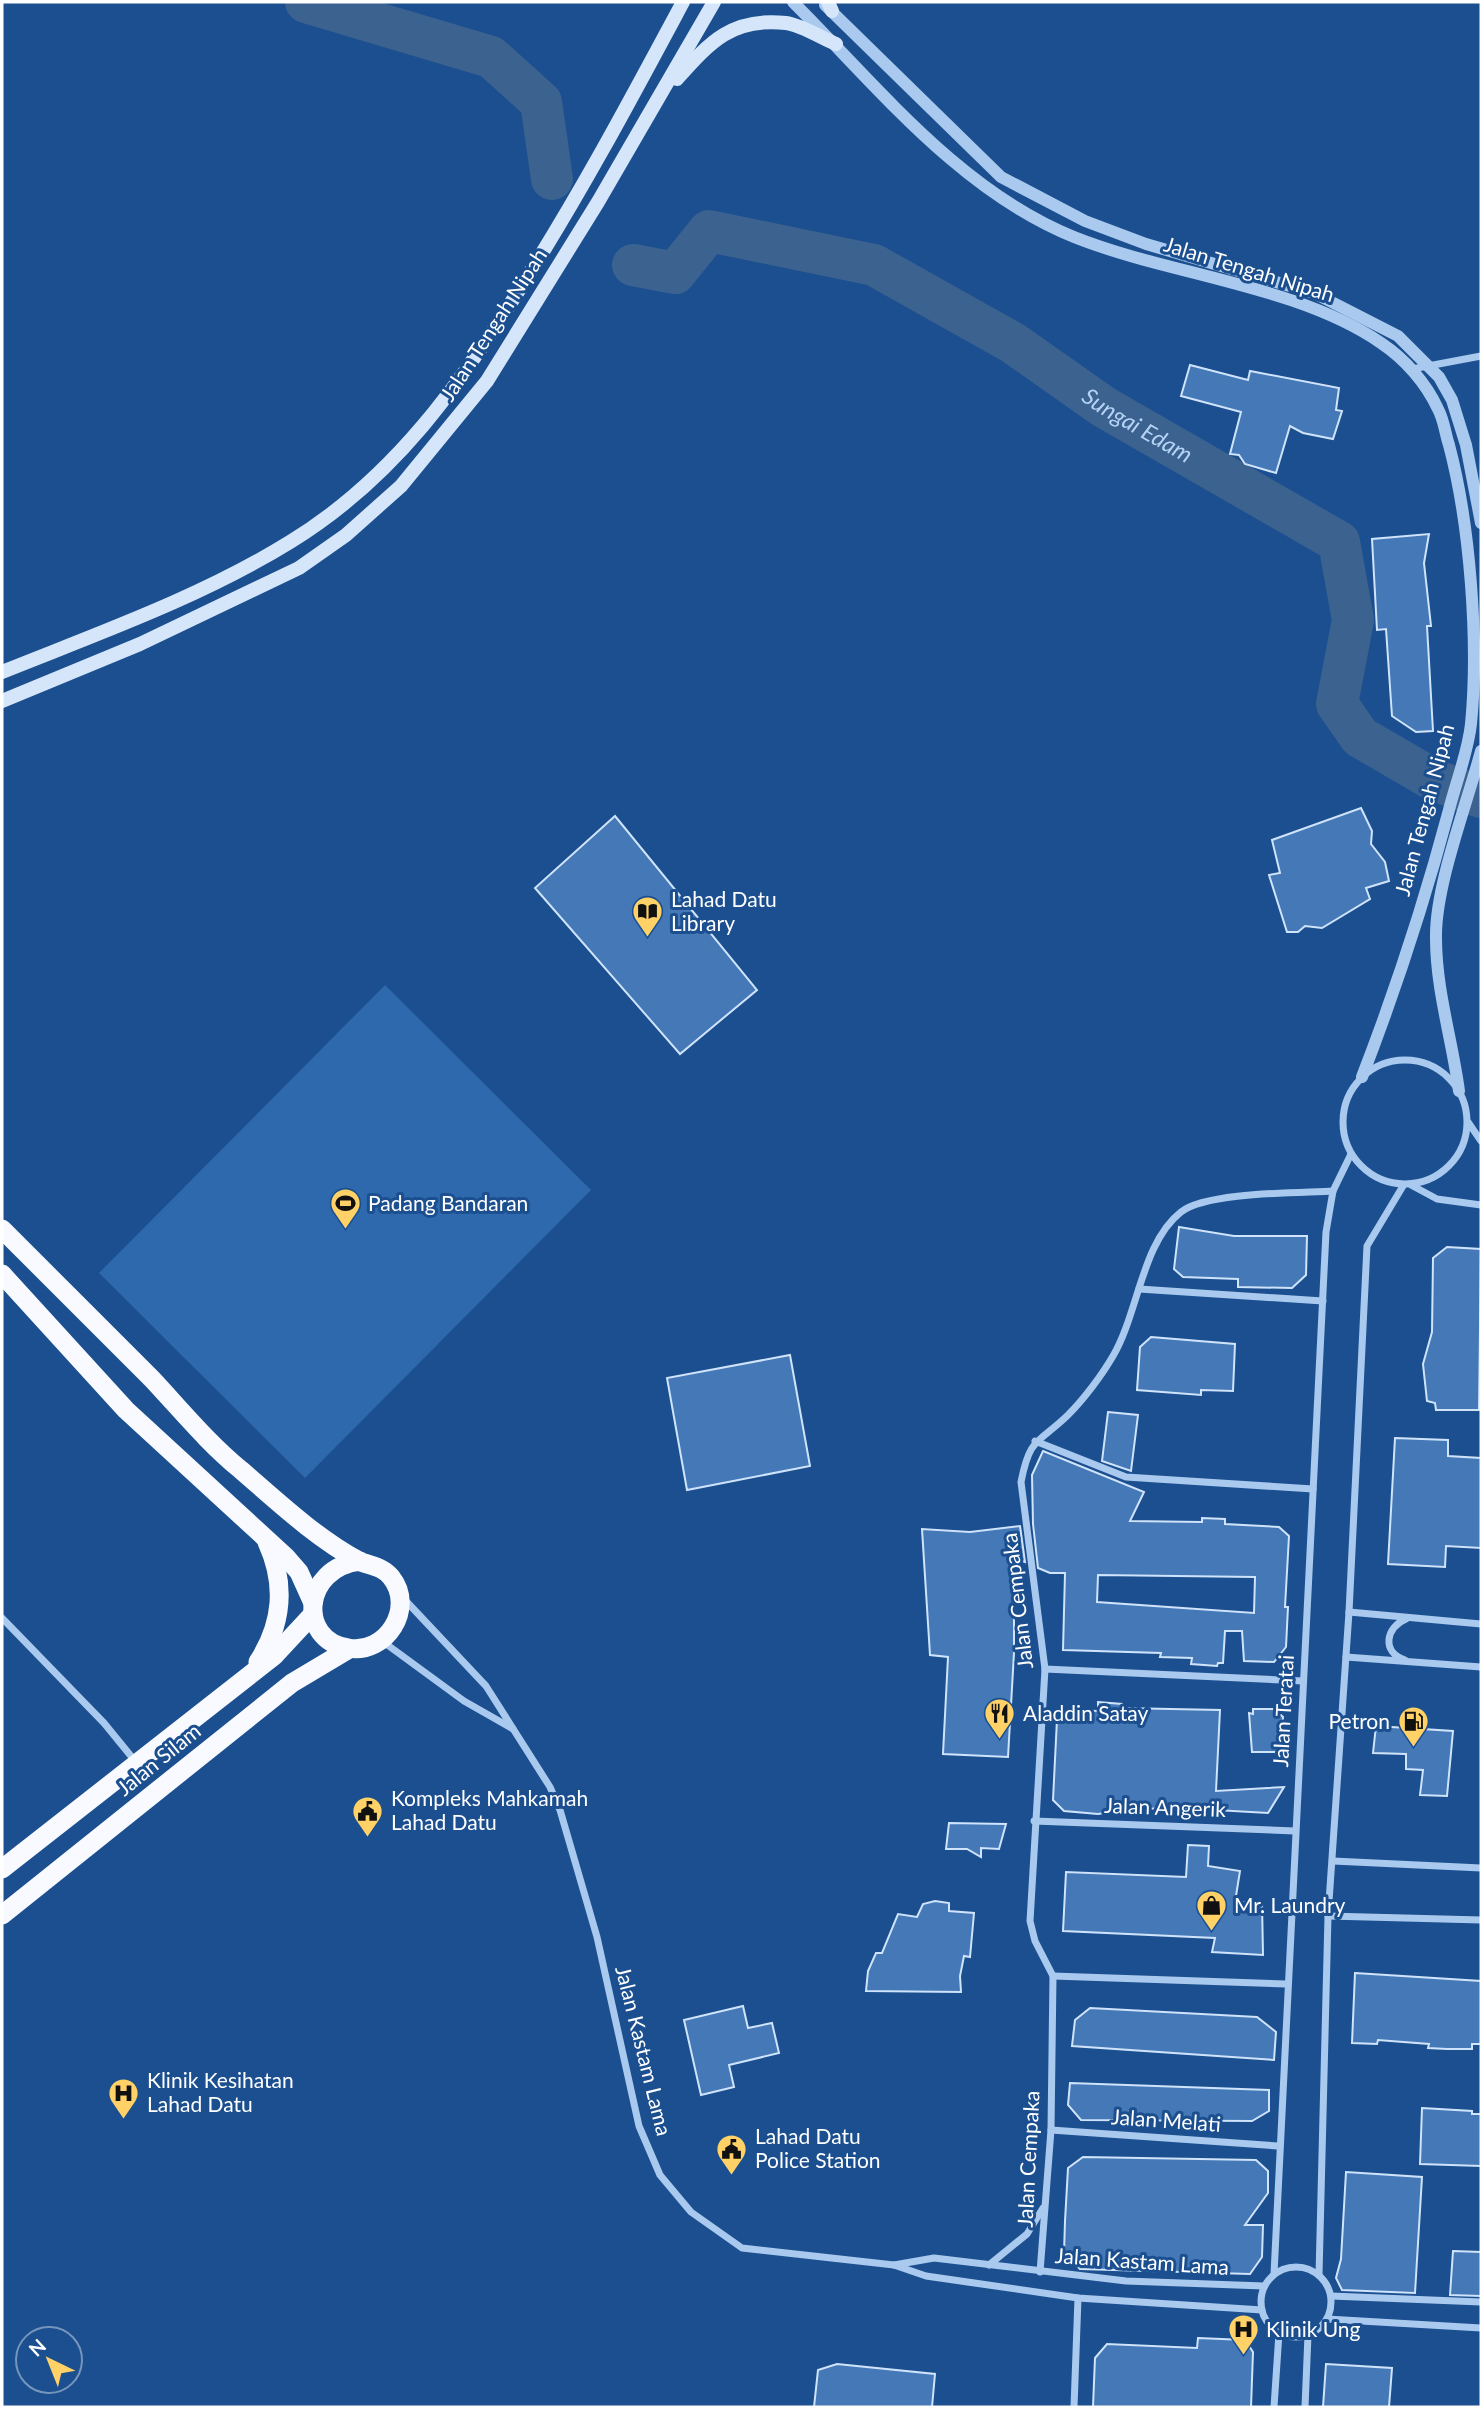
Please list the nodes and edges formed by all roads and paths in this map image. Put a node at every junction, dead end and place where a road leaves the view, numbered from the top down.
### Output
1 (683, 2) edge
2 (715, 2) edge
3 (793, 2) edge
4 (827, 5) edge
5 (836, 44) junction
6 (658, 100) junction
7 (1481, 356) edge
8 (1429, 365) junction
9 (1412, 369) junction
10 (1481, 523) edge
11 (1481, 572) edge
12 (1468, 573) junction
13 (2, 672) edge
14 (2, 701) edge
15 (1481, 751) edge
16 (1363, 1077) junction
17 (1459, 1091) junction
18 (1468, 1121) junction
19 (1481, 1141) edge
20 (1351, 1154) junction
21 (1407, 1186) junction
22 (1333, 1191) junction
23 (1481, 1205) edge
24 (2, 1229) edge
25 (2, 1274) edge
26 (1139, 1289) junction
27 (1322, 1301) junction
28 (1035, 1441) junction
29 (1313, 1489) junction
30 (264, 1536) junction
31 (360, 1561) junction
32 (399, 1594) junction
33 (313, 1608) junction
34 (1349, 1612) junction
35 (1409, 1617) junction
36 (2, 1618) edge
37 (1481, 1624) edge
38 (382, 1641) junction
39 (349, 1649) junction
40 (1346, 1657) junction
41 (1412, 1662) junction
42 (1481, 1667) edge
43 (1045, 1669) junction
44 (247, 1677) junction
45 (1303, 1681) junction
46 (513, 1730) junction
47 (138, 1764) junction
48 (1034, 1821) junction
49 (1295, 1830) junction
50 (1334, 1861) junction
51 (1481, 1868) edge
52 (2, 1869) edge
53 (2, 1914) edge
54 (1328, 1916) junction
55 (1481, 1920) edge
56 (1053, 1976) junction
57 (1286, 1984) junction
58 (1051, 2130) junction
59 (1278, 2146) junction
60 (1045, 2206) junction
61 (894, 2265) junction
62 (989, 2266) junction
63 (1040, 2272) junction
64 (1274, 2274) junction
65 (1319, 2275) junction
66 (1264, 2286) junction
67 (1331, 2295) junction
68 (1078, 2298) junction
69 (1481, 2302) edge
70 (1262, 2310) junction
71 (1327, 2319) junction
72 (1481, 2328) edge
73 (1279, 2333) junction
74 (1308, 2335) junction
75 (1074, 2407) edge
76 (1274, 2407) edge
77 (1305, 2407) edge

1 - 13 main road, Jalan Tengah Nipah
2 - 6 main road, Jalan Tengah Nipah
3 - 5 street, Jalan Tengah Nipah
4 - 8 street, Jalan Tengah Nipah
5 - 6 main road
5 - 9 street, Jalan Tengah Nipah
6 - 14 main road, Jalan Tengah Nipah
7 - 8 street
8 - 9 street
8 - 10 street, Jalan Tengah Nipah
9 - 12 street, Jalan Tengah Nipah
11 - 12 street
12 - 16 street, Jalan Tengah Nipah
15 - 17 street, Jalan Tengah Nipah
16 - 17 street
16 - 20 street
17 - 18 street
18 - 19 street
18 - 21 street
20 - 21 street
20 - 22 street, Jalan Teratai
21 - 23 street
21 - 34 street
22 - 26 street
22 - 27 street, Jalan Teratai
24 - 31 highway
25 - 30 highway
26 - 27 street
26 - 28 street
27 - 29 street, Jalan Teratai
28 - 29 street
28 - 43 street, Jalan Cempaka
29 - 45 street, Jalan Teratai
30 - 33 highway
30 - 44 highway
31 - 32 highway
31 - 33 highway
32 - 38 highway
32 - 46 street, Jalan Kastam Lama
33 - 39 highway
33 - 44 highway, Jalan Silam
34 - 35 street
34 - 40 street
35 - 37 street
35 - 41 street
36 - 47 street
38 - 39 highway
38 - 46 street
39 - 53 highway, Jalan Silam
40 - 41 street
40 - 50 street
41 - 42 street
43 - 45 street
43 - 48 street, Jalan Cempaka
44 - 47 highway, Jalan Silam
45 - 49 street, Jalan Teratai
46 - 61 street, Jalan Kastam Lama
47 - 52 highway, Jalan Silam
48 - 49 street, Jalan Angerik
48 - 56 street, Jalan Cempaka
49 - 57 street, Jalan Teratai
50 - 51 street
50 - 54 street
54 - 55 street
54 - 65 street
56 - 57 street
56 - 58 street, Jalan Cempaka
57 - 59 street, Jalan Teratai
58 - 59 street, Jalan Melati
58 - 60 street, Jalan Cempaka
59 - 64 street, Jalan Teratai
60 - 62 street
60 - 63 street, Jalan Cempaka
61 - 62 street, Jalan Kastam Lama
61 - 68 street, Jalan Kastam Lama
62 - 63 street, Jalan Kastam Lama
63 - 66 street, Jalan Kastam Lama
64 - 65 street
64 - 66 street
65 - 67 street
66 - 70 street
67 - 69 street
67 - 71 street
68 - 70 street, Jalan Kastam Lama
68 - 75 street
70 - 73 street
71 - 72 street
71 - 74 street
73 - 74 street
73 - 76 street
74 - 77 street

